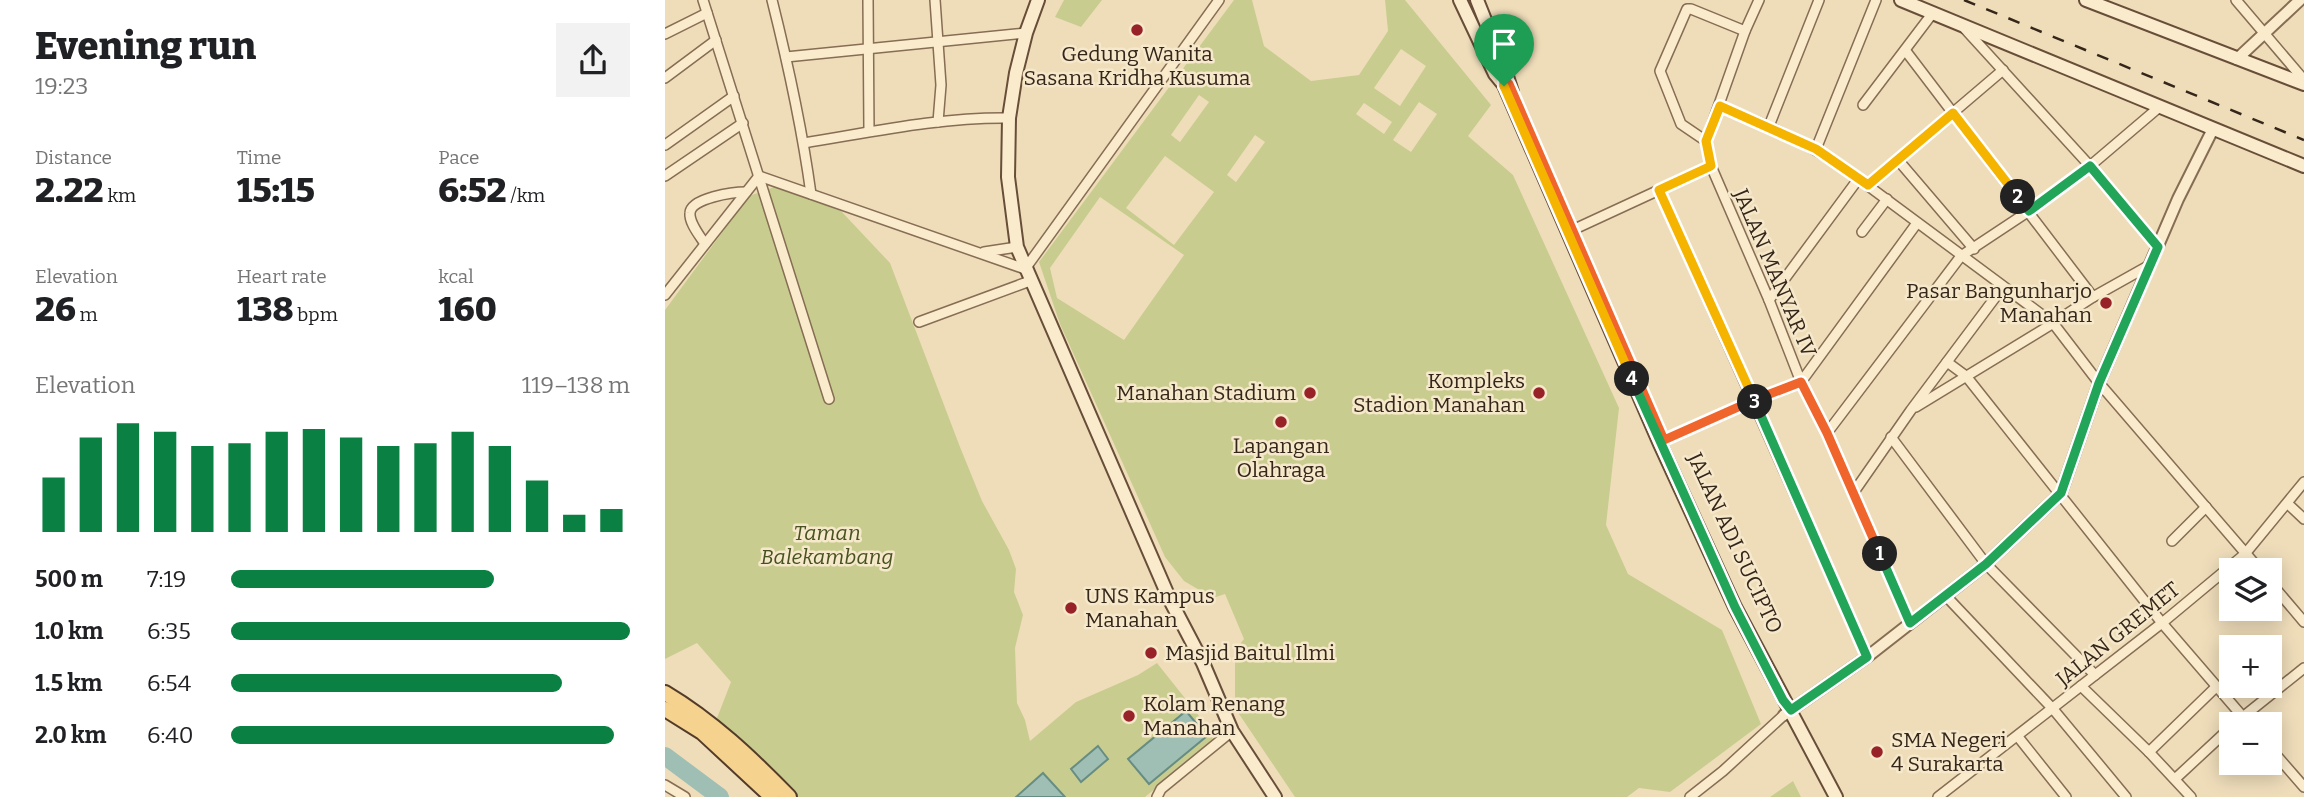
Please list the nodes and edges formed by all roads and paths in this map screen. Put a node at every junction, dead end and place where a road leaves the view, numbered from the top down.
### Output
1 (703, 0) edge
2 (772, 0) edge
3 (867, 0) edge
4 (935, 0) edge
5 (1038, 0) edge
6 (1219, 0) edge
7 (1460, 0) edge
8 (1468, 0) edge
9 (1476, 0) edge
10 (1759, 0) edge
11 (1819, 0) edge
12 (1876, 0) edge
13 (1901, 0) edge
14 (2086, 0) edge
15 (2235, 0) edge
16 (2300, 0) edge
17 (2109, 5) edge
18 (707, 13) junction
19 (1932, 14) junction
20 (1962, 25) junction
21 (1745, 31) junction
22 (2265, 32) junction
23 (1026, 33) junction
24 (665, 34) edge
25 (716, 40) junction
26 (936, 42) junction
27 (867, 49) junction
28 (1905, 50) junction
29 (786, 57) junction
30 (2237, 59) junction
31 (2003, 70) junction
32 (665, 78) edge
33 (1505, 82) junction
34 (2304, 82) edge
35 (734, 96) junction
36 (1863, 105) dead end
37 (1720, 106) junction
38 (2157, 109) dead end
39 (1953, 113) junction
40 (1009, 118) junction
41 (938, 122) junction
42 (743, 123) junction
43 (1769, 126) junction
44 (2213, 129) junction
45 (869, 131) junction
46 (1706, 141) junction
47 (804, 143) junction
48 (665, 145) edge
49 (1816, 149) junction
50 (1898, 160) junction
51 (1711, 166) junction
52 (2090, 166) junction
53 (2304, 166) edge
54 (665, 176) edge
55 (759, 176) junction
56 (1859, 178) junction
57 (1868, 185) junction
58 (1659, 190) junction
59 (746, 192) junction
60 (811, 194) junction
61 (1887, 199) junction
62 (2029, 211) junction
63 (1917, 223) junction
64 (1579, 227) dead end
65 (1862, 232) dead end
66 (705, 244) junction
67 (1017, 247) junction
68 (2158, 247) junction
69 (1974, 248) junction
70 (982, 253) junction
71 (1961, 257) junction
72 (2150, 265) junction
73 (1027, 275) junction
74 (2003, 287) junction
75 (666, 290) edge
76 (2093, 297) junction
77 (1769, 300) junction
78 (919, 322) dead end
79 (2052, 324) junction
80 (1947, 362) junction
81 (1966, 376) junction
82 (1801, 382) junction
83 (2099, 383) junction
84 (829, 399) dead end
85 (1754, 400) junction
86 (1911, 410) junction
87 (1827, 433) junction
88 (1891, 438) junction
89 (1664, 440) junction
90 (2304, 482) edge
91 (1856, 489) dead end
92 (2061, 493) junction
93 (2288, 504) junction
94 (2206, 507) junction
95 (2304, 519) edge
96 (2172, 541) dead end
97 (2245, 554) junction
98 (2249, 558) edge
99 (1986, 564) junction
100 (1945, 596) junction
101 (2282, 596) edge
102 (2304, 622) edge
103 (1910, 623) junction
104 (2162, 623) junction
105 (1867, 657) junction
106 (2304, 668) edge
107 (2095, 675) junction
108 (2081, 686) junction
109 (2216, 687) junction
110 (665, 693) edge
111 (665, 709) edge
112 (2053, 709) junction
113 (2238, 712) edge
114 (2256, 712) edge
115 (1788, 713) junction
116 (1232, 731) junction
117 (2018, 738) dead end
118 (2219, 739) edge
119 (2149, 751) junction
120 (2282, 762) edge
121 (2175, 779) junction
122 (665, 785) edge
123 (2304, 787) edge
124 (685, 797) edge
125 (772, 797) edge
126 (789, 797) edge
127 (1157, 797) edge
128 (1275, 797) edge
129 (1690, 797) edge
130 (1836, 797) edge
131 (1938, 797) edge
132 (2066, 797) edge
133 (2126, 797) edge
134 (2191, 797) edge

1 - 18 street
2 - 29 street
3 - 27 street
4 - 26 street
5 - 23 main road
6 - 73 street
7 - 33 main road, JALAN ADI SUCIPTO
8 - 33 main road
9 - 33 main road, JALAN ADI SUCIPTO
10 - 21 street
11 - 43 street
12 - 49 street
13 - 19 main road
14 - 17 main road
15 - 22 street
16 - 22 street
17 - 30 main road
18 - 24 street
18 - 25 street
19 - 20 main road
19 - 28 street
20 - 31 street
20 - 44 main road
21 - 37 street
21 - 46 street
22 - 30 street
22 - 34 street
23 - 26 street
23 - 40 main road
25 - 32 street
25 - 35 street
26 - 27 street
26 - 41 street
27 - 29 street
27 - 45 street
28 - 36 street
28 - 39 street
29 - 47 street
30 - 34 main road
31 - 39 street
31 - 52 street
33 - 89 main road, JALAN ADI SUCIPTO
33 - 115 main road, JALAN ADI SUCIPTO
35 - 42 street
35 - 48 street
37 - 43 street
37 - 46 street
38 - 52 street
39 - 50 street
39 - 62 street
40 - 41 street
40 - 67 main road
41 - 45 street
42 - 54 street
42 - 55 street
43 - 49 street
44 - 53 main road
44 - 68 street
45 - 47 street
46 - 51 street, JALAN MANYAR IV
47 - 60 street
49 - 56 street
50 - 57 street
50 - 69 street
51 - 58 street
51 - 77 street, JALAN MANYAR IV
52 - 62 street
52 - 68 street
55 - 59 street
55 - 60 street
55 - 84 street
56 - 57 street
56 - 77 street
57 - 61 street
58 - 64 street
58 - 85 street
59 - 66 street
59 - 66 street
60 - 70 street
61 - 63 street
61 - 65 street
62 - 69 street
62 - 76 street
63 - 71 street
63 - 82 street
66 - 75 street
67 - 70 street
67 - 73 main road
68 - 72 street
69 - 71 street
70 - 73 street
71 - 74 street
71 - 87 street
72 - 76 street
72 - 83 street
73 - 78 street
73 - 116 main road
74 - 79 street
74 - 80 street
76 - 79 street
77 - 82 street, JALAN MANYAR IV
79 - 81 street
79 - 83 street
80 - 81 street
80 - 86 street
81 - 86 street
81 - 92 street
82 - 85 street
82 - 87 street, JALAN MANYAR IV
83 - 92 street
83 - 94 street
85 - 89 street
85 - 105 street
86 - 88 street
87 - 103 street, JALAN MANYAR IV
88 - 91 street
88 - 99 street
89 - 115 main road, JALAN ADI SUCIPTO
90 - 93 street, JALAN GREMET
92 - 99 street
92 - 104 street
93 - 95 street
93 - 97 street, JALAN GREMET
94 - 96 street
94 - 97 street
97 - 98 street
97 - 104 street, JALAN GREMET
99 - 100 street
99 - 107 street
100 - 103 street
100 - 112 street
101 - 102 street
103 - 105 street
104 - 107 street, JALAN GREMET
104 - 109 street
105 - 115 street
106 - 114 street
107 - 108 street, JALAN GREMET
108 - 112 street, JALAN GREMET
108 - 119 street
109 - 113 street
109 - 119 street
110 - 126 main road
111 - 125 main road
112 - 131 street, JALAN GREMET
112 - 133 street
115 - 129 street
115 - 130 main road, JALAN ADI SUCIPTO
116 - 127 street
116 - 128 main road
117 - 132 street
118 - 121 street
119 - 121 street
120 - 123 street
121 - 134 street
122 - 124 street

